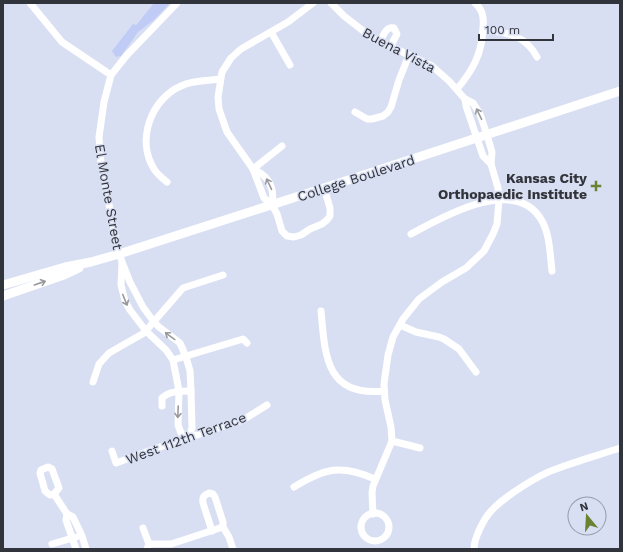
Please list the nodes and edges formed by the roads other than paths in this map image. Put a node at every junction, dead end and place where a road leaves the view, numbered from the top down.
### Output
1 (30, 3) edge
2 (177, 3) edge
3 (313, 3) edge
4 (331, 3) edge
5 (475, 3) edge
6 (483, 29) junction
7 (271, 32) junction
8 (380, 42) junction
9 (390, 47) junction
10 (409, 55) junction
11 (537, 57) dead end
12 (290, 65) dead end
13 (111, 75) junction
14 (220, 79) junction
15 (457, 89) junction
16 (620, 91) edge
17 (465, 99) junction
18 (355, 112) dead end
19 (487, 134) junction
20 (476, 138) junction
21 (282, 146) dead end
22 (491, 164) junction
23 (253, 169) junction
24 (167, 182) dead end
25 (324, 188) junction
26 (499, 200) junction
27 (272, 205) junction
28 (411, 234) dead end
29 (120, 258) junction
30 (91, 262) junction
31 (552, 271) dead end
32 (223, 275) dead end
33 (3, 286) edge
34 (3, 296) edge
35 (322, 311) dead end
36 (154, 322) junction
37 (400, 325) junction
38 (146, 331) junction
39 (247, 343) dead end
40 (186, 356) junction
41 (173, 360) junction
42 (476, 372) dead end
43 (93, 382) dead end
44 (179, 391) junction
45 (191, 391) junction
46 (384, 391) junction
47 (267, 405) dead end
48 (162, 406) dead end
49 (189, 437) junction
50 (392, 441) junction
51 (420, 448) dead end
52 (620, 448) edge
53 (112, 451) dead end
54 (375, 479) junction
55 (294, 487) dead end
56 (54, 494) dead end
57 (66, 514) junction
58 (372, 514) junction
59 (223, 527) junction
60 (143, 528) dead end
61 (212, 531) junction
62 (82, 536) junction
63 (72, 538) junction
64 (52, 544) dead end
65 (148, 547) edge
66 (172, 547) edge
67 (76, 549) edge
68 (86, 549) edge
69 (233, 549) edge
70 (474, 549) edge

1 - 13 street
2 - 13 street
3 - 7 street
4 - 8 street, Buena Vista
5 - 6 street
6 - 11 street
6 - 15 street
7 - 12 street
7 - 14 street
8 - 9 street, Buena Vista
8 - 9 street
9 - 10 street, Buena Vista
10 - 15 street, Buena Vista
10 - 18 street
13 - 29 street, El Monte Street
14 - 23 street
14 - 24 street
15 - 17 street, Buena Vista
16 - 19 main road, College Boulevard
19 -> 17 street, Buena Vista
17 - 20 street, Buena Vista
19 - 20 main road, College Boulevard
19 - 22 street, Buena Vista
20 - 22 street, Buena Vista
20 - 25 main road, College Boulevard
21 - 23 street
22 - 26 street
23 - 27 street
25 - 27 main road, College Boulevard
25 - 27 street
26 - 28 street
26 - 31 street
26 - 37 street
27 - 29 main road, College Boulevard
29 - 30 main road, College Boulevard
29 - 36 street, El Monte Street
29 -> 38 street, El Monte Street
30 - 33 main road, College Boulevard
34 -> 30 main road, College Boulevard
32 - 36 street
35 - 46 street
36 - 38 street
40 -> 36 street, El Monte Street
37 - 42 street
37 - 46 street
38 - 41 street, El Monte Street
38 - 43 street
39 - 40 street
40 - 41 street
40 - 45 street, El Monte Street
41 - 44 street, El Monte Street
44 - 45 street
44 - 48 street
44 -> 49 street, El Monte Street
45 - 49 street, El Monte Street
46 - 50 street
47 - 49 street, West 112th Terrace
49 - 53 street, West 112th Terrace
50 - 51 street
50 - 54 street
52 - 70 street
54 - 55 street
54 - 58 street
56 - 57 street
57 - 62 street
57 - 63 street
58 - 58 street
59 - 61 street
59 - 61 street
59 - 69 street
60 - 65 street
61 - 66 street
62 - 63 street
62 - 68 street
63 - 64 street
63 - 67 street
65 - 66 street

